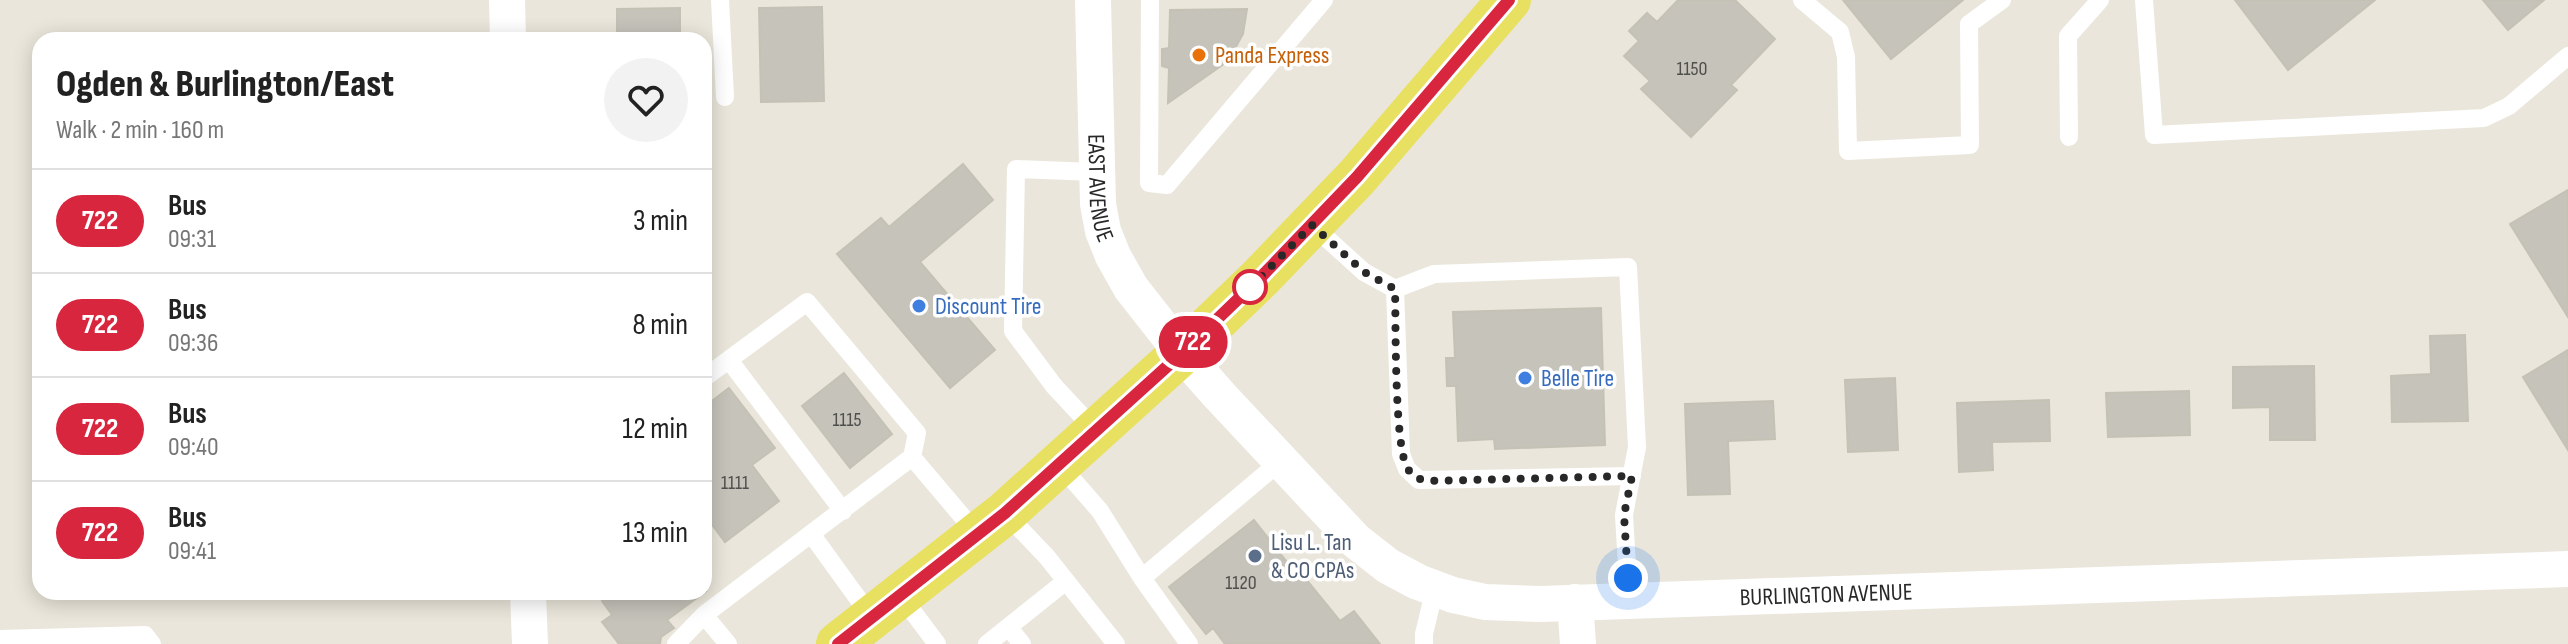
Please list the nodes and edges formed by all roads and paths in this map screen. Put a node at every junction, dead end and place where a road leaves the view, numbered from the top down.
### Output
1 (507, 0) edge
2 (720, 0) edge
3 (1093, 0) edge
4 (1150, 0) edge
5 (1324, 0) edge
6 (1509, 0) edge
7 (1802, 0) edge
8 (2002, 0) edge
9 (2100, 0) edge
10 (2144, 0) edge
11 (508, 32) edge
12 (2568, 56) edge
13 (725, 97) dead end
14 (2069, 137) dead end
15 (1096, 172) junction
16 (1312, 225) junction
17 (1395, 289) junction
18 (1182, 353) junction
19 (729, 360) junction
20 (712, 372) edge
21 (1096, 431) junction
22 (912, 457) junction
23 (1282, 460) junction
24 (1059, 464) junction
25 (1632, 476) junction
26 (843, 511) junction
27 (992, 524) junction
28 (812, 535) junction
29 (2568, 569) edge
30 (1142, 578) junction
31 (1066, 581) junction
32 (1435, 588) junction
33 (1629, 599) junction
34 (528, 600) edge
35 (1575, 602) junction
36 (887, 607) junction
37 (704, 615) junction
38 (1009, 628) junction
39 (0, 639) edge
40 (152, 644) edge
41 (530, 644) edge
42 (676, 644) edge
43 (728, 644) edge
44 (838, 644) edge
45 (937, 644) edge
46 (987, 644) edge
47 (1022, 644) edge
48 (1116, 644) edge
49 (1189, 644) edge
50 (1424, 644) edge
51 (1578, 644) edge

1 - 11 street
2 - 13 lane
3 - 15 street, EAST AVENUE
4 - 5 lane
6 - 16 main road
7 - 8 lane
9 - 14 lane
10 - 12 lane
15 - 18 street, EAST AVENUE
15 - 21 lane
16 - 17 lane
16 - 18 main road
17 - 25 lane
17 - 25 lane
18 - 21 main road
18 - 23 street, BURLINGTON AVENUE
19 - 20 lane
19 - 22 lane
19 - 26 lane
21 - 24 main road
22 - 26 lane
22 - 27 lane
23 - 30 lane
23 - 32 street, BURLINGTON AVENUE
24 - 27 main road
24 - 30 lane
25 - 33 lane
26 - 28 lane
27 - 31 lane
27 - 36 main road
28 - 36 lane
28 - 37 lane
29 - 33 street, BURLINGTON AVENUE
30 - 49 lane
31 - 38 lane
31 - 48 lane
32 - 35 street, BURLINGTON AVENUE
32 - 50 lane
33 - 35 street, BURLINGTON AVENUE
34 - 41 street
35 - 51 street
36 - 44 main road
36 - 45 lane
37 - 42 lane
37 - 43 lane
38 - 46 lane
38 - 47 lane
39 - 40 lane

